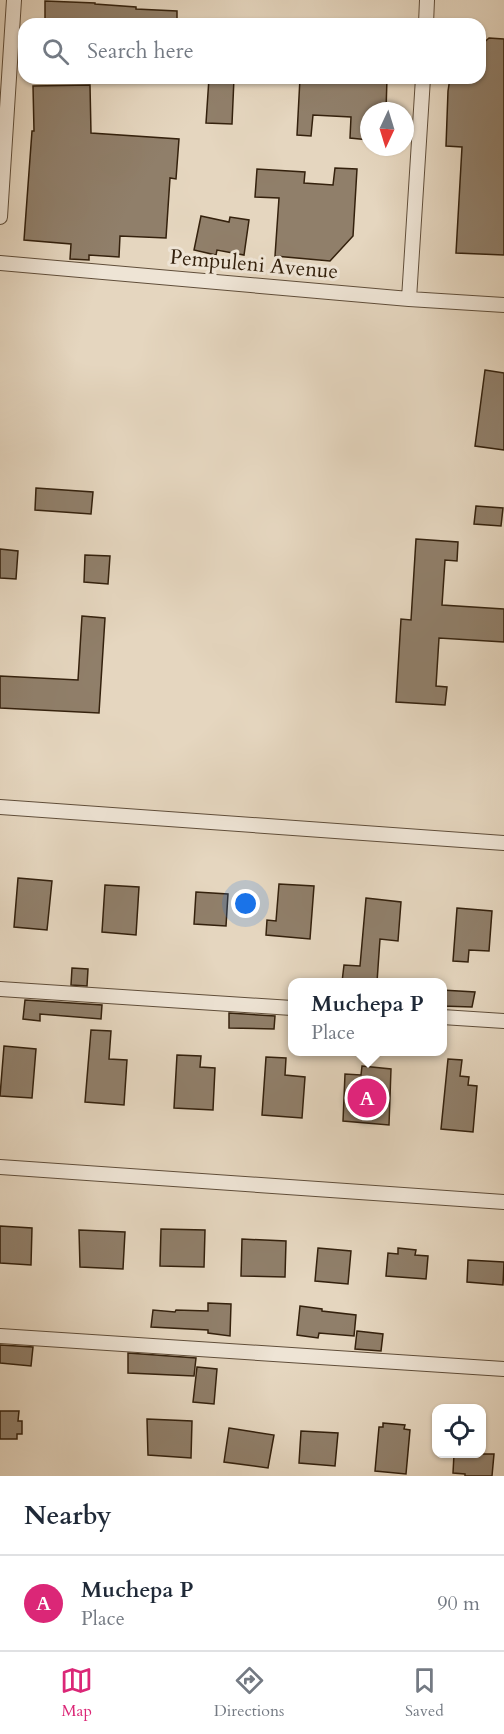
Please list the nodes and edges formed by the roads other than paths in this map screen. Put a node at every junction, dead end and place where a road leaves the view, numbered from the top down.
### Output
1 (14, 0) edge
2 (427, 0) edge
3 (426, 18) edge
4 (423, 84) edge
5 (0, 218) edge
6 (0, 263) edge
7 (409, 298) junction
8 (504, 305) edge
9 (0, 807) edge
10 (504, 843) edge
11 (0, 989) edge
12 (288, 1008) edge
13 (447, 1017) edge
14 (504, 1021) edge
15 (0, 1167) edge
16 (504, 1202) edge
17 (0, 1336) edge
18 (504, 1369) edge

1 - 5 street
2 - 3 street
4 - 7 street
6 - 7 street, Pempuleni Avenue
7 - 8 street, Pempuleni Avenue
9 - 10 street
11 - 12 street
13 - 14 street
15 - 16 street
17 - 18 street

